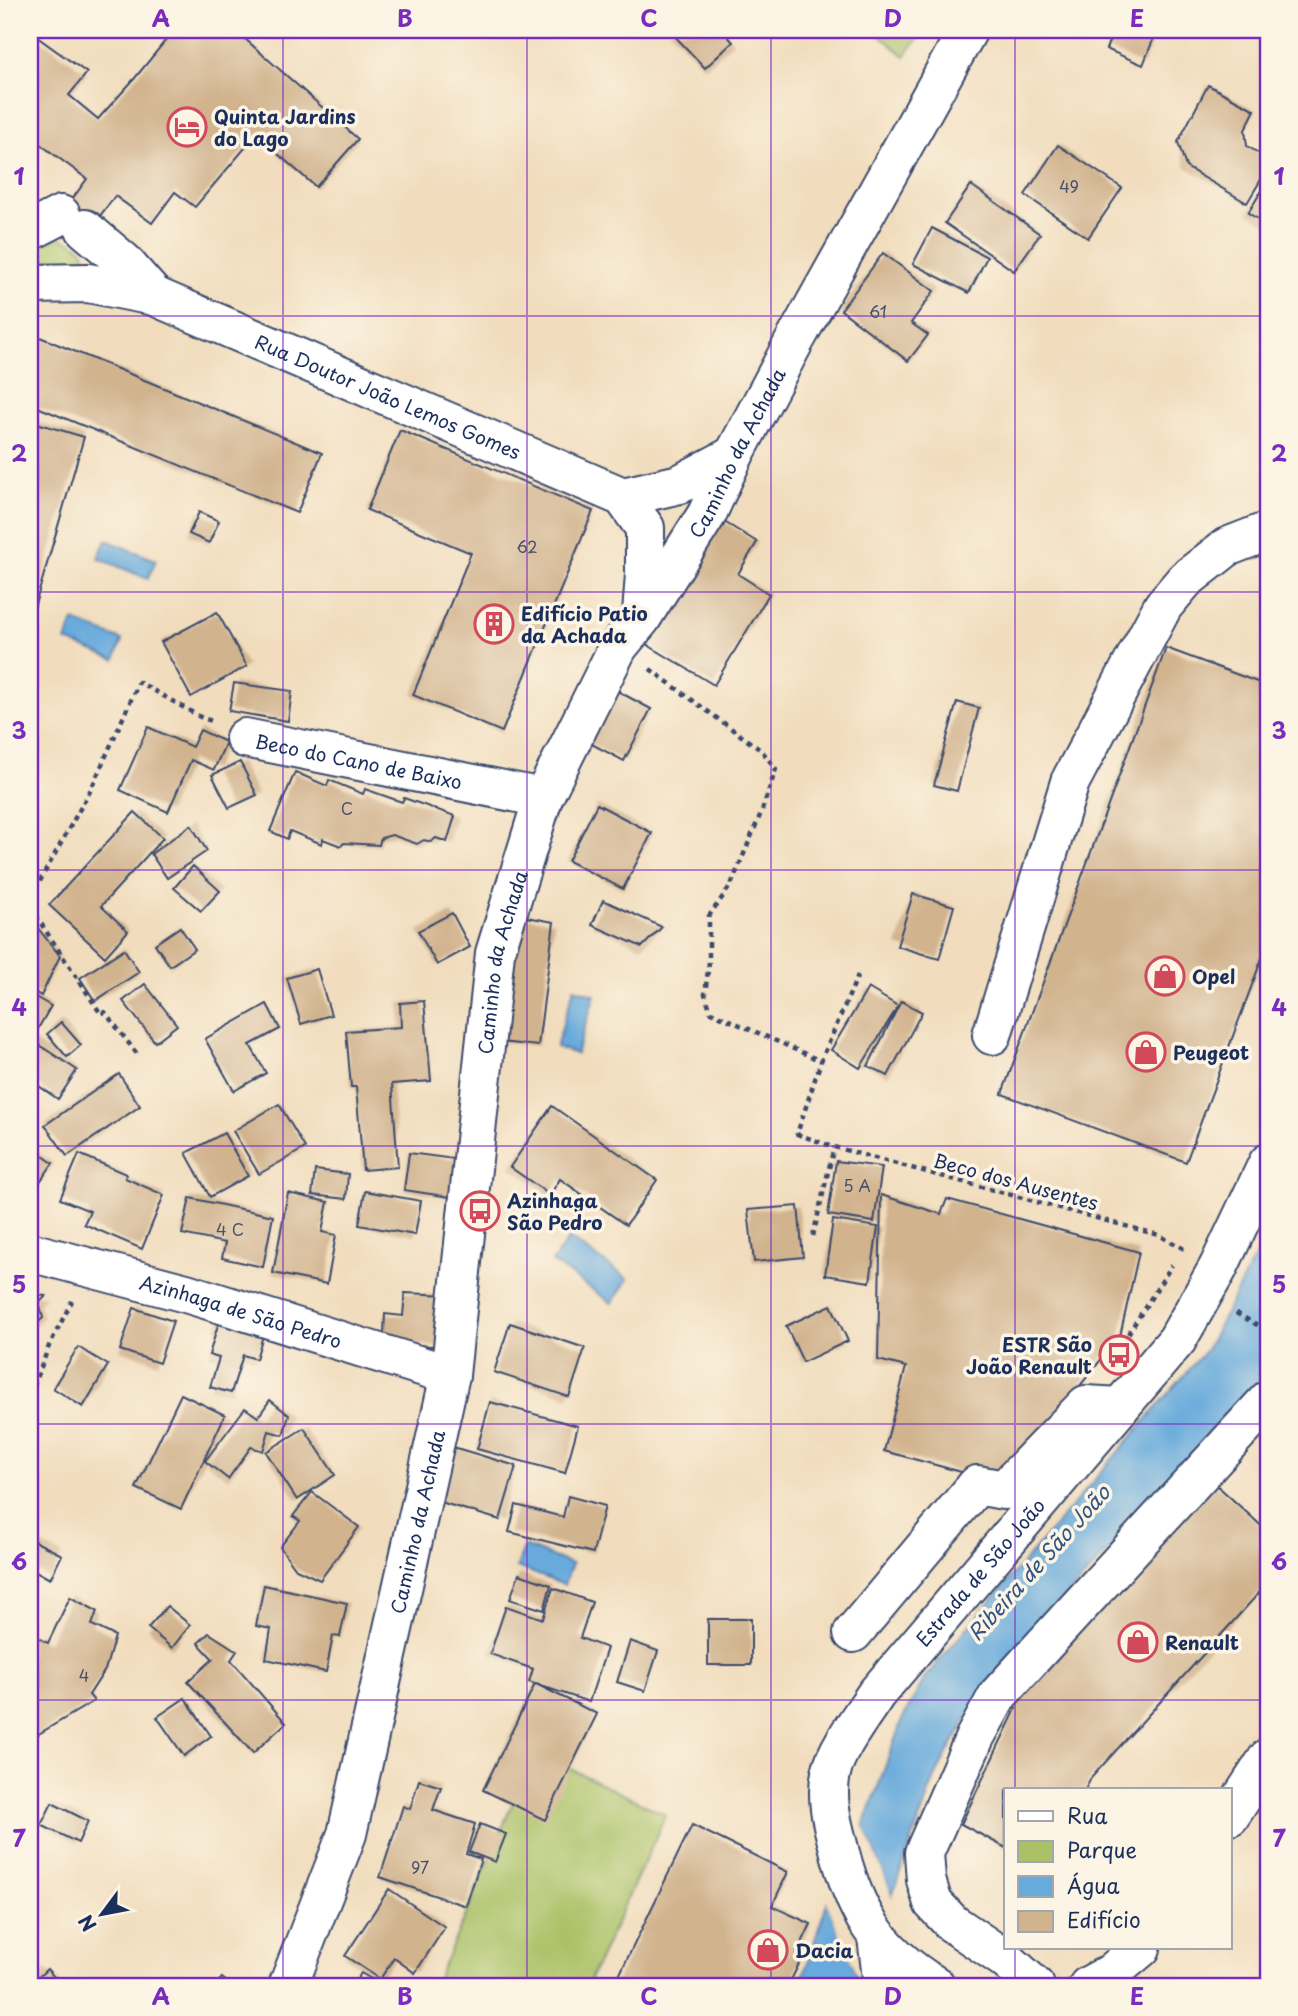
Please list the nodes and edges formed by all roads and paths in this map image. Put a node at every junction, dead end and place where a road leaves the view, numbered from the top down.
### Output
1 (968, 30) edge
2 (59, 225) edge
3 (30, 285) edge
4 (154, 296) junction
5 (734, 455) junction
6 (623, 497) junction
7 (1268, 531) edge
8 (629, 633) junction
9 (245, 738) joint
10 (543, 797) junction
11 (30, 898) edge
12 (30, 907) edge
13 (858, 975) dead end
14 (992, 1035) dead end
15 (137, 1054) dead end
16 (821, 1061) junction
17 (834, 1147) junction
18 (1268, 1163) edge
19 (813, 1236) dead end
20 (1191, 1238) dead end
21 (1185, 1250) junction
22 (30, 1252) edge
23 (89, 1266) junction
24 (1229, 1309) dead end
25 (1268, 1331) edge
26 (1126, 1338) dead end
27 (450, 1375) junction
28 (30, 1396) edge
29 (1268, 1400) edge
30 (1120, 1407) junction
31 (853, 1633) dead end
32 (1268, 1758) edge
33 (1232, 1813) edge
34 (877, 1937) junction
35 (1139, 1950) edge
36 (288, 1986) edge
37 (883, 1986) edge
38 (936, 1986) edge
39 (1035, 1986) edge
40 (1088, 1986) edge

1 - 5 street, Caminho da Achada
2 - 4 street, Rua Doutor João Lemos Gomes
3 - 4 street, Rua Doutor João Lemos Gomes
4 - 6 street, Rua Doutor João Lemos Gomes
5 - 6 street
5 - 8 street, Caminho da Achada
6 - 8 street
7 - 14 street
8 - 10 street, Caminho da Achada
8 - 16 path
9 - 10 street, Beco do Cano de Baixo
9 - 11 path, Beco do Cano de Baixo
10 - 27 street, Caminho da Achada
12 - 15 path
13 - 16 path, Beco dos Ausentes
16 - 17 path, Beco dos Ausentes
17 - 19 path
17 - 21 path, Beco dos Ausentes
18 - 30 street, Estrada de São João
20 - 21 path
21 - 26 path
22 - 23 street, Azinhaga de São Pedro
23 - 27 street, Azinhaga de São Pedro
23 - 28 path
24 - 25 path
27 - 36 street, Caminho da Achada
29 - 39 street
30 - 31 street
30 - 34 street, Estrada de São João
32 - 33 street
34 - 37 street
34 - 38 street, Estrada de São João
35 - 40 street

